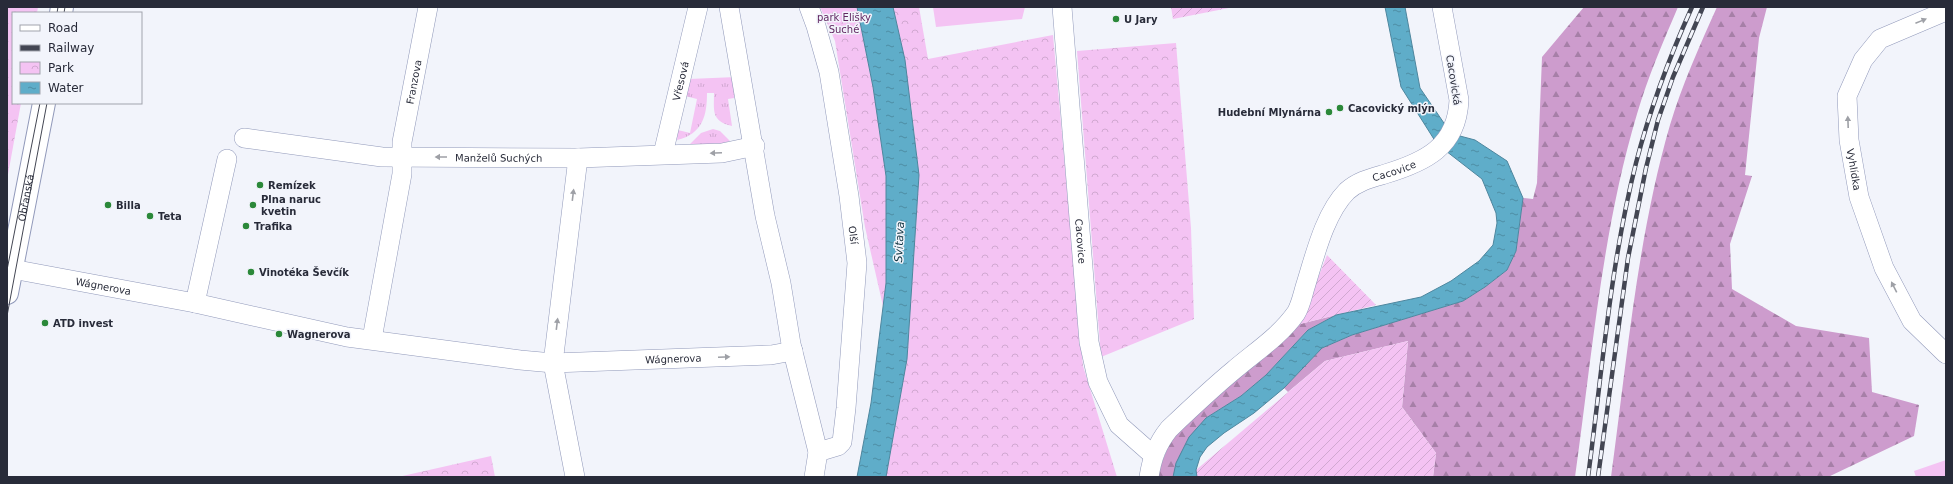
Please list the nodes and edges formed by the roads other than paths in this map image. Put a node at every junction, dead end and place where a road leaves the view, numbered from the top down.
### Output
1 (428, 7) edge
2 (698, 7) edge
3 (729, 7) edge
4 (809, 7) edge
5 (1062, 7) edge
6 (1442, 7) edge
7 (1946, 11) edge
8 (44, 104) edge
9 (244, 138) dead end
10 (754, 146) junction
11 (1440, 148) joint
12 (663, 154) junction
13 (402, 157) junction
14 (578, 158) junction
15 (227, 159) dead end
16 (12, 269) junction
17 (7, 293) edge
18 (195, 303) junction
19 (372, 339) junction
20 (793, 351) junction
21 (1946, 354) edge
22 (553, 363) junction
23 (818, 452) junction
24 (1153, 455) junction
25 (575, 477) edge
26 (814, 477) edge
27 (1149, 477) edge

1 - 13 street, Franzova
2 - 12 street, Vřesová
3 - 10 street
4 - 23 street, Olší
5 - 24 street, Cacovice
6 - 11 street, Cacovická
21 -> 7 street, Vyhlídka
8 - 16 main road, Obřanská
9 - 13 street, Manželů Suchých
10 -> 12 street, Manželů Suchých
10 - 20 street
11 - 24 street, Cacovice
12 - 14 street, Manželů Suchých
14 -> 13 street, Manželů Suchých
13 - 19 street
22 -> 14 street
15 - 18 street
16 - 17 main road, Obřanská
16 - 18 street, Wágnerova
18 - 19 street, Wágnerova
19 - 22 street, Wágnerova
22 -> 20 street, Wágnerova
20 - 23 street
22 - 25 street
23 - 26 street
24 - 27 street, Cacovice

